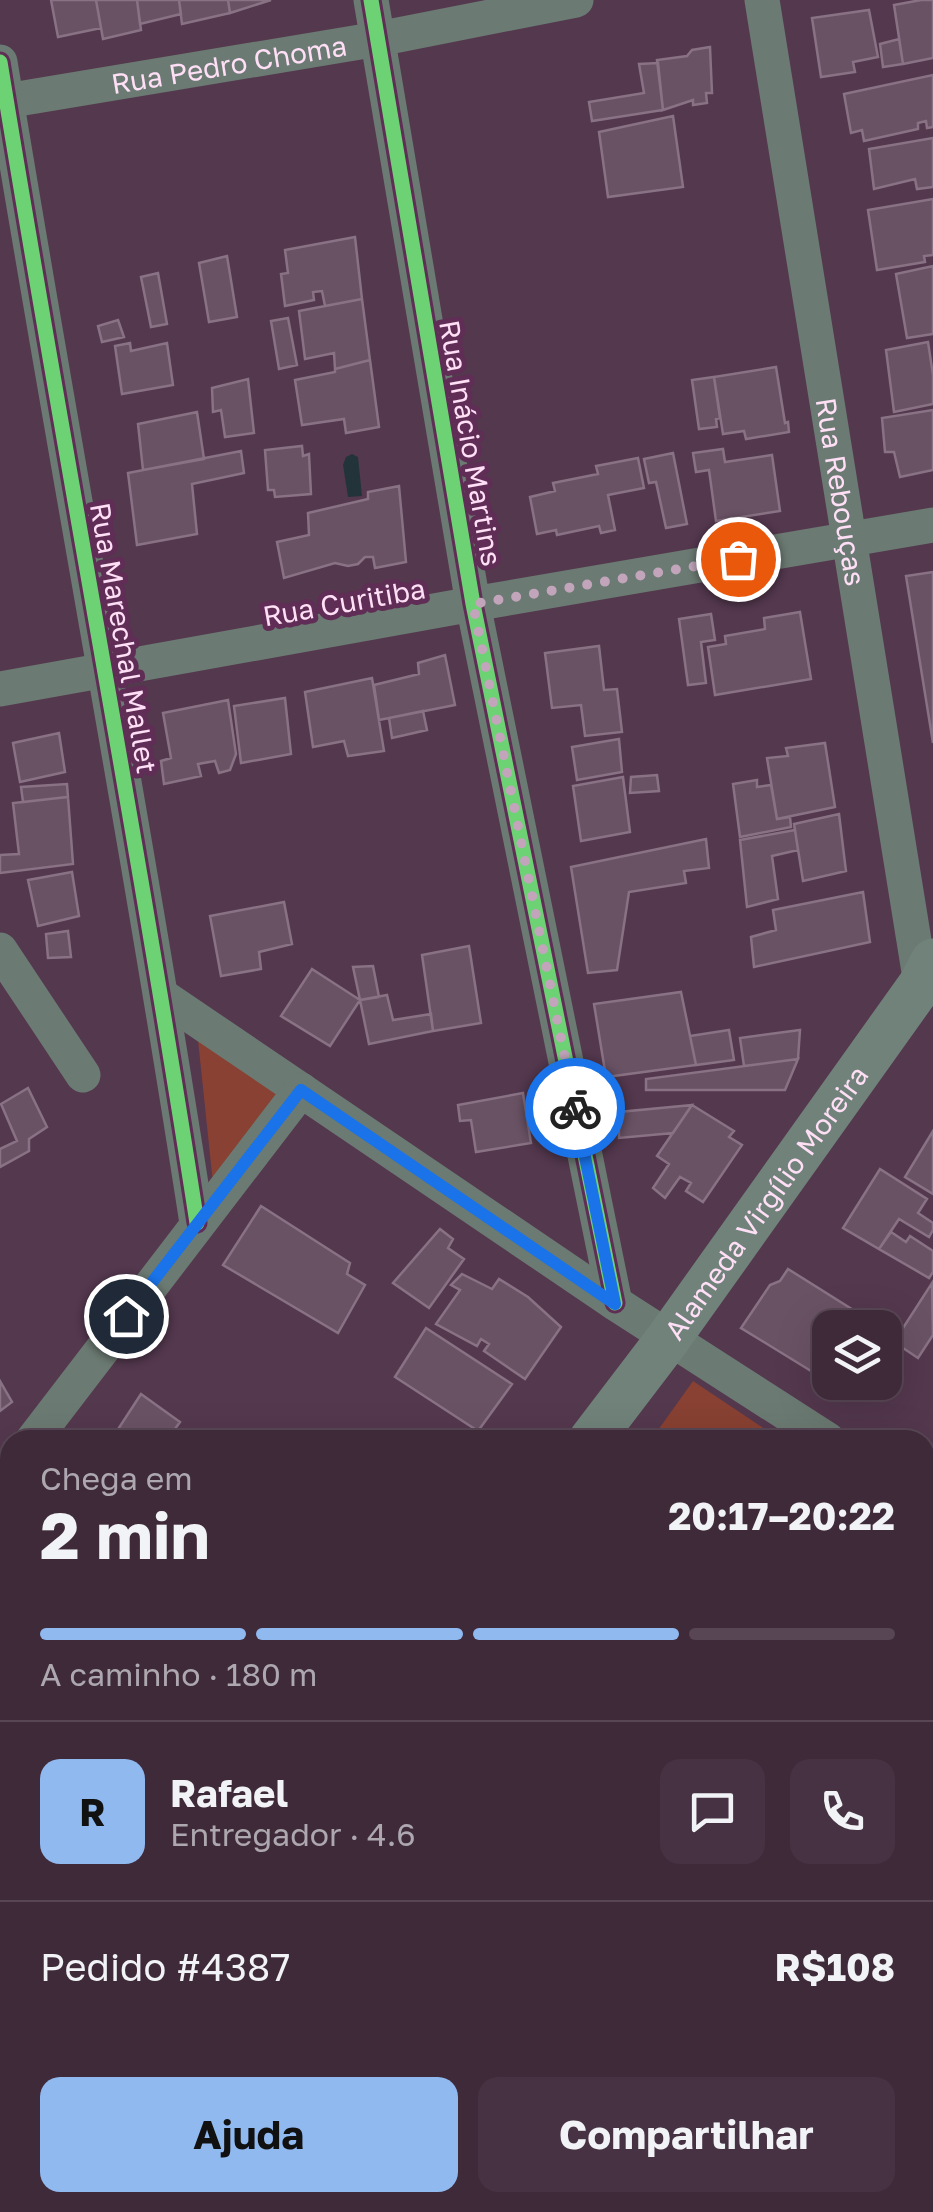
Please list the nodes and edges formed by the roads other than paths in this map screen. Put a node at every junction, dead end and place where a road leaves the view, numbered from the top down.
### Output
1 (371, 0) edge
2 (576, 0) edge
3 (762, 0) edge
4 (378, 39) junction
5 (0, 62) edge
6 (3, 102) edge
7 (933, 524) edge
8 (851, 540) junction
9 (473, 604) junction
10 (103, 671) junction
11 (0, 689) edge
12 (0, 950) edge
13 (927, 973) edge
14 (162, 996) junction
15 (84, 1075) dead end
16 (301, 1090) junction
17 (197, 1224) junction
18 (615, 1304) junction
19 (668, 1339) junction
20 (40, 1430) edge
21 (599, 1430) edge
22 (812, 1430) edge

1 - 4 street, Rua Inácio Martins
2 - 4 street, Rua Pedro Choma
3 - 8 street, Rua Rebouças
4 - 6 street, Rua Pedro Choma
4 - 9 street, Rua Inácio Martins
5 - 6 street, Rua Marechal Mallet
6 - 10 street, Rua Marechal Mallet
7 - 8 street, Rua Curitiba
8 - 9 street, Rua Curitiba
8 - 13 street, Rua Rebouças
9 - 10 street, Rua Curitiba
9 - 18 street, Rua Inácio Martins
10 - 11 street, Rua Curitiba
10 - 14 street, Rua Marechal Mallet
12 - 15 street
13 - 19 main road, Alameda Virgílio Moreira
14 - 16 street
14 - 17 street, Rua Marechal Mallet
16 - 17 street
16 - 18 street
17 - 20 street
18 - 19 street
19 - 21 main road, Alameda Virgílio Moreira
19 - 22 street

